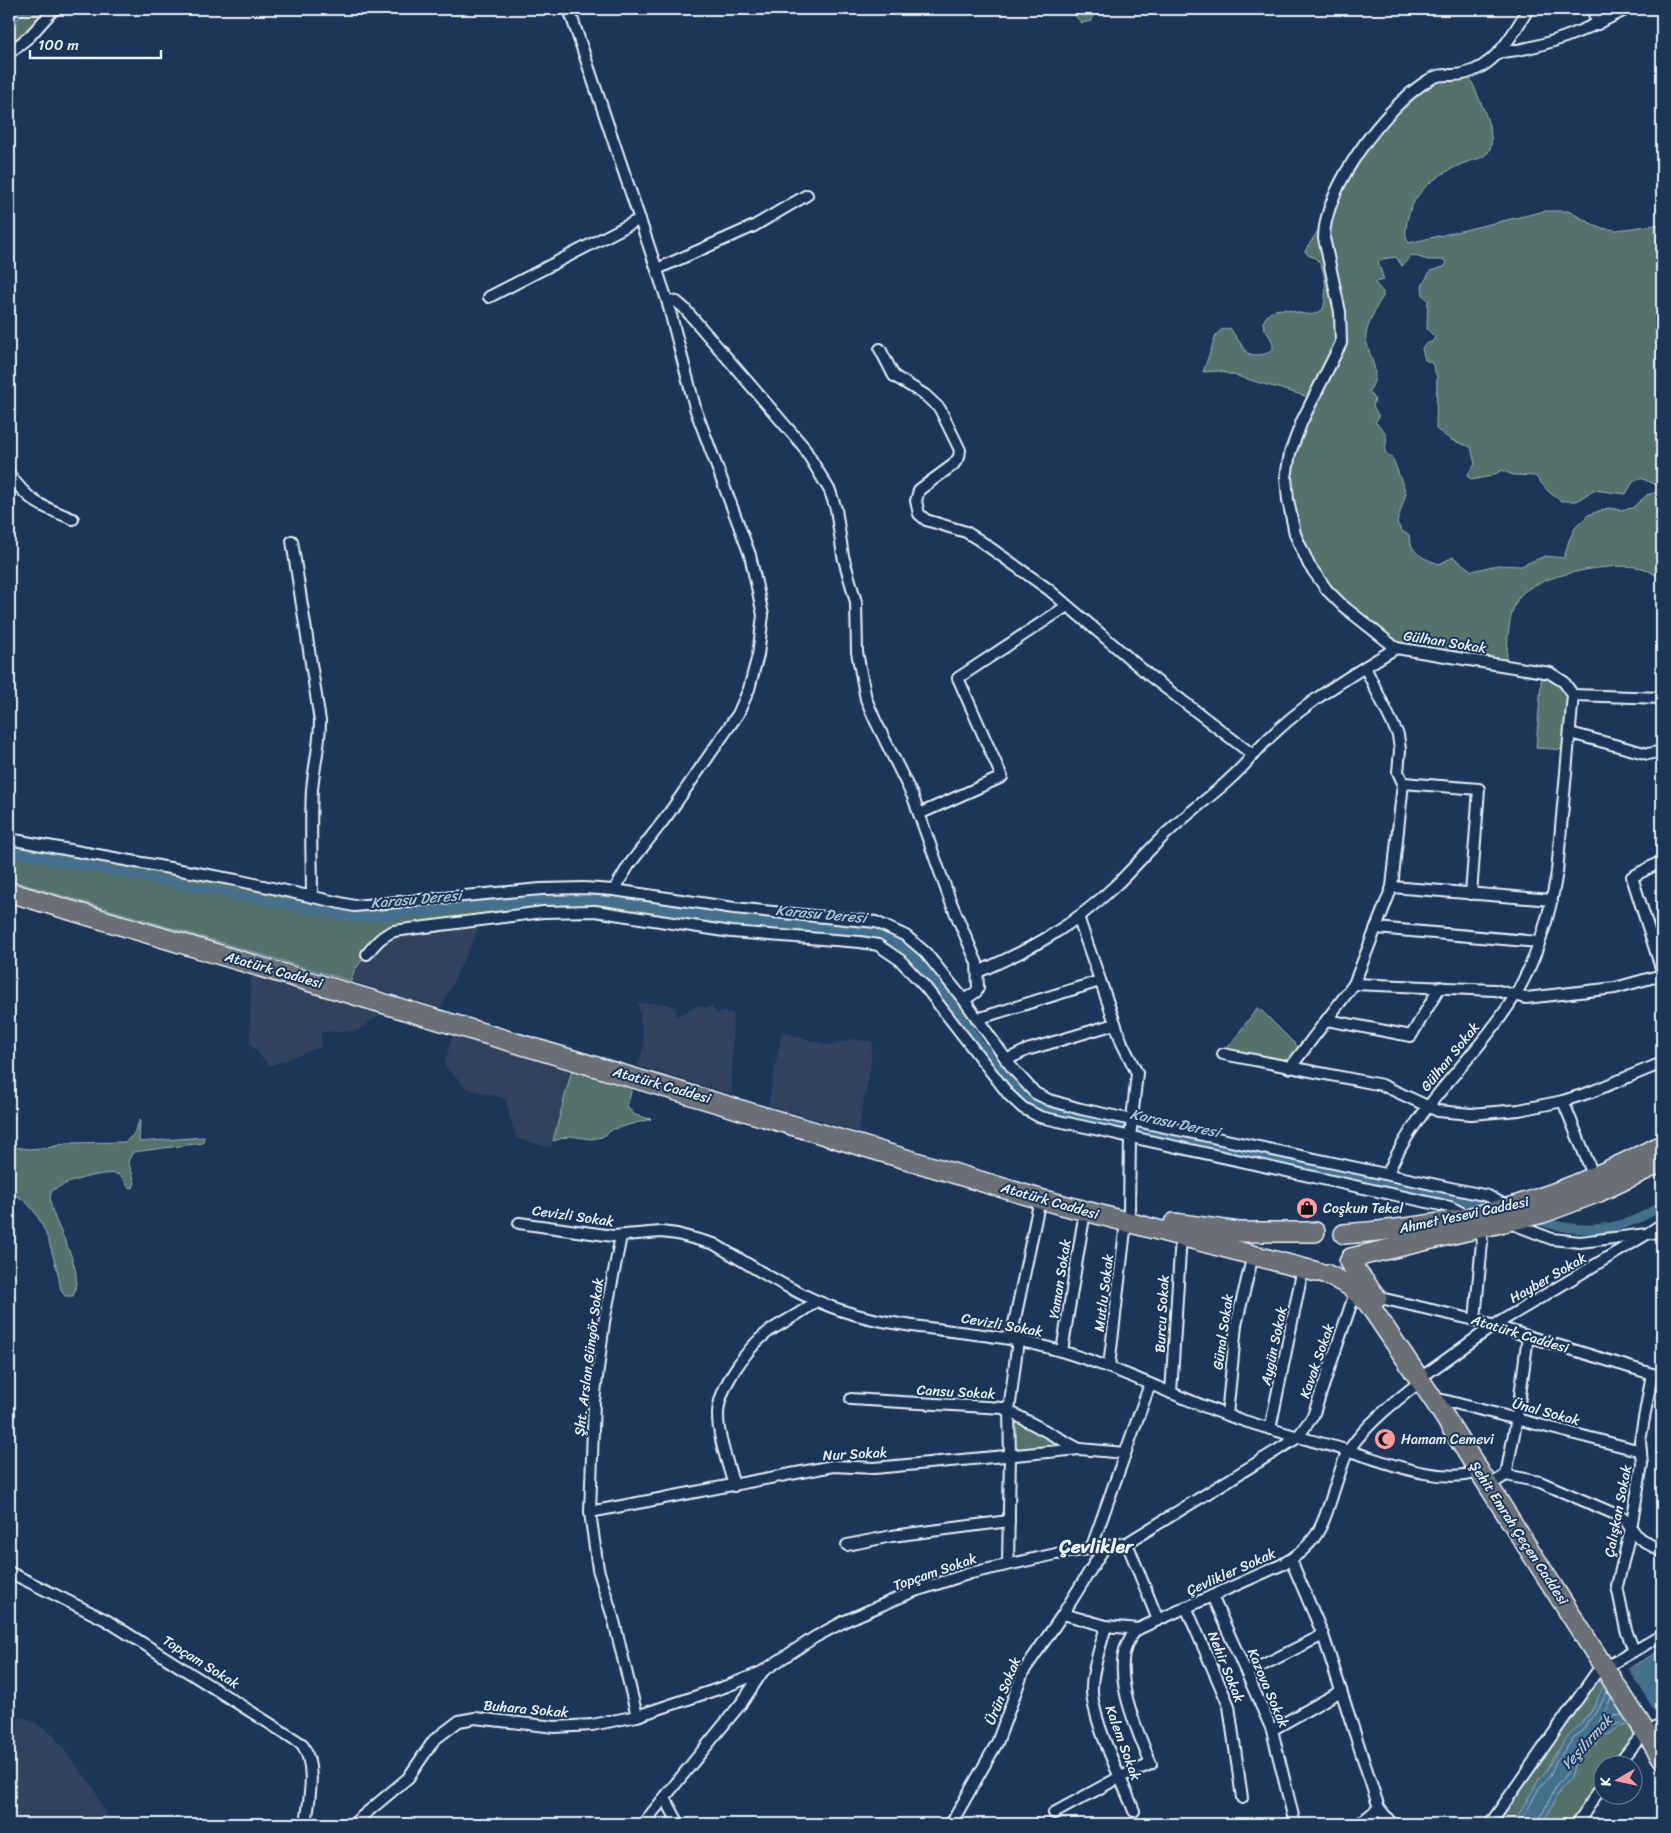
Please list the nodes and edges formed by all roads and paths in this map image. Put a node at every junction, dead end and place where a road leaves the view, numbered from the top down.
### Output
1 (54, 9) edge
2 (569, 9) edge
3 (1528, 9) edge
4 (1592, 9) edge
5 (1627, 9) edge
6 (1598, 24) junction
7 (1502, 52) junction
8 (9, 53) edge
9 (807, 195) dead end
10 (640, 218) junction
11 (657, 269) junction
12 (489, 297) dead end
13 (667, 300) junction
14 (880, 349) dead end
15 (9, 474) edge
16 (73, 519) dead end
17 (292, 541) dead end
18 (1067, 606) junction
19 (1396, 648) junction
20 (1365, 667) junction
21 (1573, 695) junction
22 (1662, 698) edge
23 (1570, 733) junction
24 (1662, 751) edge
25 (1254, 755) junction
26 (1403, 783) junction
27 (919, 814) junction
28 (9, 839) edge
29 (1662, 861) edge
30 (9, 880) edge
31 (1392, 887) junction
32 (614, 890) junction
33 (9, 892) edge
34 (1471, 894) junction
35 (312, 897) junction
36 (1552, 900) junction
37 (1078, 917) junction
38 (1376, 928) junction
39 (1539, 942) junction
40 (367, 954) dead end
41 (1662, 971) edge
42 (978, 972) junction
43 (1662, 975) edge
44 (1100, 981) junction
45 (1354, 984) junction
46 (1440, 987) junction
47 (1515, 995) junction
48 (964, 1000) junction
49 (977, 1019) junction
50 (1327, 1020) junction
51 (1115, 1024) junction
52 (1223, 1054) dead end
53 (1006, 1060) junction
54 (1662, 1063) edge
55 (1290, 1068) junction
56 (1563, 1101) junction
57 (1427, 1107) junction
58 (1132, 1119) junction
59 (1130, 1138) junction
60 (1662, 1145) edge
61 (1662, 1162) edge
62 (1388, 1173) junction
63 (1594, 1177) junction
64 (1040, 1198) junction
65 (1085, 1211) junction
66 (1514, 1211) junction
67 (1127, 1217) junction
68 (1479, 1222) junction
69 (519, 1223) dead end
70 (1662, 1224) edge
71 (1662, 1231) edge
72 (1315, 1232) junction
73 (1344, 1234) junction
74 (1647, 1234) junction
75 (621, 1236) junction
76 (1181, 1236) junction
77 (1253, 1255) junction
78 (1350, 1260) junction
79 (1315, 1271) junction
80 (1356, 1290) junction
81 (1376, 1297) junction
82 (816, 1301) junction
83 (1475, 1320) junction
84 (1493, 1326) junction
85 (1528, 1336) junction
86 (1015, 1339) junction
87 (1062, 1351) junction
88 (1109, 1366) junction
89 (1657, 1376) edge
90 (1424, 1378) junction
91 (1150, 1384) junction
92 (1171, 1393) junction
93 (851, 1399) dead end
94 (1443, 1400) junction
95 (1009, 1411) junction
96 (1227, 1415) junction
97 (1517, 1418) junction
98 (1270, 1429) junction
99 (1297, 1438) junction
100 (1080, 1449) junction
101 (1348, 1451) junction
102 (1641, 1451) junction
103 (1125, 1453) junction
104 (1010, 1456) junction
105 (1492, 1479) junction
106 (734, 1486) junction
107 (590, 1512) junction
108 (1009, 1521) junction
109 (1631, 1528) junction
110 (1126, 1543) junction
111 (847, 1545) dead end
112 (1104, 1548) junction
113 (1091, 1549) junction
114 (1662, 1552) edge
115 (1291, 1560) junction
116 (1008, 1564) junction
117 (9, 1572) edge
118 (1212, 1596) junction
119 (1186, 1607) junction
120 (1063, 1614) junction
121 (1158, 1620) junction
122 (1106, 1626) junction
123 (1138, 1630) junction
124 (1323, 1635) junction
125 (1662, 1635) edge
126 (1634, 1651) junction
127 (1609, 1665) junction
128 (762, 1671) junction
129 (1247, 1673) junction
130 (1341, 1691) junction
131 (636, 1716) junction
132 (1652, 1729) edge
133 (1272, 1730) junction
134 (1625, 1756) edge
135 (1662, 1758) edge
136 (1120, 1777) junction
137 (665, 1798) junction
138 (1242, 1798) dead end
139 (1594, 1798) edge
140 (1379, 1808) junction
141 (1134, 1811) dead end
142 (1054, 1813) dead end
143 (306, 1824) edge
144 (353, 1824) edge
145 (643, 1824) edge
146 (680, 1824) edge
147 (951, 1824) edge
148 (1295, 1824) edge
149 (1359, 1824) edge
150 (1392, 1824) edge
151 (1490, 1824) edge
152 (1577, 1824) edge

1 - 8 street
2 - 10 street
3 - 7 street
4 - 6 street
5 - 6 street
6 - 7 street
7 - 19 street, Gülhan Sokak
9 - 11 street
10 - 11 street
10 - 12 street
11 - 13 street
13 - 27 street
13 - 32 street
14 - 18 street
15 - 16 street
17 - 35 street
18 - 25 street
18 - 27 street
19 - 20 street
19 - 21 street, Gülhan Sokak
20 - 25 street
20 - 26 street
21 - 22 street
21 - 23 street, Gülhan Sokak
23 - 24 street
23 - 36 street, Gülhan Sokak
25 - 37 street
26 - 31 street
26 - 34 street
27 - 42 street
28 - 35 street
29 - 41 street
30 - 67 highway, Atatürk Caddesi
31 - 34 street
31 - 38 street
32 - 35 street
32 - 48 street
33 - 64 highway, Atatürk Caddesi
34 - 36 street
36 - 39 street, Gülhan Sokak
37 - 42 street
37 - 44 street, Mutlu Sokak
38 - 39 street
38 - 45 street
39 - 47 street, Gülhan Sokak
40 - 59 street
42 - 48 street
43 - 47 street
44 - 49 street
44 - 51 street, Mutlu Sokak
45 - 46 street
45 - 50 street
46 - 47 street
46 - 50 street
47 - 57 street, Gülhan Sokak
48 - 49 street
49 - 53 street
50 - 55 street
51 - 53 street
51 - 58 street, Mutlu Sokak
52 - 55 street
53 - 58 street
54 - 56 street
55 - 57 street
56 - 57 street
56 - 63 street
57 - 62 street, Gülhan Sokak
58 - 59 street, Mutlu Sokak
58 - 62 street
59 - 67 street, Mutlu Sokak
59 - 68 street
60 - 63 highway, Ahmet Yesevi Caddesi
61 - 66 highway, Ahmet Yesevi Caddesi
62 - 66 street
63 - 66 highway, Ahmet Yesevi Caddesi
64 - 65 highway, Atatürk Caddesi
64 - 86 street
65 - 67 highway, Atatürk Caddesi
65 - 87 street, Yaman Sokak
66 - 68 highway, Ahmet Yesevi Caddesi
66 - 74 street
67 - 72 highway, Atatürk Caddesi
67 - 76 highway, Atatürk Caddesi
67 - 88 street, Mutlu Sokak
68 - 73 highway, Ahmet Yesevi Caddesi
68 - 78 highway, Ahmet Yesevi Caddesi
68 - 83 street
69 - 75 street, Cevizli Sokak
70 - 74 street
71 - 74 street, Hayber Sokak
72 - 73 highway, Atatürk Caddesi
72 - 79 highway
73 - 78 highway
74 - 84 street, Hayber Sokak
75 - 82 street, Cevizli Sokak
75 - 107 street, Şht. Arslan Güngör Sokak
76 - 77 highway, Atatürk Caddesi
76 - 92 street, Burcu Sokak
77 - 79 highway, Atatürk Caddesi
77 - 96 street, Günal Sokak
78 - 79 highway
78 - 81 highway, Şehit Emrah Çeçen Caddesi
79 - 80 highway, Şehit Emrah Çeçen Caddesi
79 - 98 street, Aygün Sokak
80 - 90 highway, Şehit Emrah Çeçen Caddesi
80 - 99 street, Kavak Sokak
81 - 83 street, Atatürk Caddesi
81 - 90 highway, Şehit Emrah Çeçen Caddesi
82 - 86 street, Cevizli Sokak
82 - 106 street
83 - 84 street, Atatürk Caddesi
84 - 85 street, Atatürk Caddesi
84 - 90 street, Hayber Sokak
85 - 89 street, Atatürk Caddesi
85 - 97 street
86 - 87 street, Cevizli Sokak
86 - 95 street
87 - 88 street, Cevizli Sokak
88 - 91 street, Cevizli Sokak
89 - 102 street, Çalışkan Sokak
90 - 94 highway, Şehit Emrah Çeçen Caddesi
90 - 101 street, Hayber Sokak
90 - 105 highway, Şehit Emrah Çeçen Caddesi
91 - 92 street, Cevizli Sokak
91 - 103 street
92 - 96 street, Cevizli Sokak
93 - 95 street, Cansu Sokak
94 - 97 street, Ünal Sokak
94 - 105 highway, Şehit Emrah Çeçen Caddesi
95 - 100 street, Cansu Sokak
95 - 104 street
96 - 98 street, Cevizli Sokak
97 - 102 street, Ünal Sokak
97 - 105 street
98 - 99 street, Cevizli Sokak
99 - 101 street, Cevizli Sokak
99 - 110 street, Topçam Sokak
100 - 103 street, Nur Sokak
100 - 104 street, Nur Sokak
101 - 105 street, Cevizli Sokak
101 - 115 street, Çevlikler Sokak
102 - 109 street, Çalışkan Sokak
103 - 113 street
104 - 106 street, Nur Sokak
104 - 108 street
105 - 109 street, Cevizli Sokak
105 - 127 highway, Şehit Emrah Çeçen Caddesi
106 - 107 street, Nur Sokak
107 - 131 street, Şht. Arslan Güngör Sokak
108 - 111 street
108 - 116 street
109 - 114 street, Cevizli Sokak
109 - 126 street, Çalışkan Sokak
110 - 112 street, Topçam Sokak
110 - 121 street
112 - 113 street, Topçam Sokak
112 - 120 street, Ürün Sokak
113 - 116 street, Topçam Sokak
115 - 118 street, Çevlikler Sokak
115 - 124 street
116 - 128 street, Topçam Sokak
117 - 143 street, Topçam Sokak
118 - 119 street, Çevlikler Sokak
118 - 129 street, Kazova Sokak
119 - 121 street, Çevlikler Sokak
119 - 138 street, Nehir Sokak
120 - 122 street
120 - 147 street, Ürün Sokak
121 - 123 street, Çevlikler Sokak
122 - 123 street
122 - 136 street, Kalem Sokak
123 - 136 street
124 - 129 street
124 - 130 street
125 - 126 street
126 - 127 street
127 - 132 highway, Şehit Emrah Çeçen Caddesi
127 - 151 street
128 - 131 street, Buhara Sokak
128 - 137 street, Topçam Sokak
129 - 133 street, Kazova Sokak
130 - 133 street
130 - 140 street
131 - 144 street, Buhara Sokak
132 - 134 street
132 - 135 highway, Şehit Emrah Çeçen Caddesi
133 - 148 street, Kazova Sokak
136 - 141 street, Kalem Sokak
136 - 142 street
137 - 145 street, Topçam Sokak
137 - 146 street
139 - 152 street
140 - 149 street
140 - 150 street

